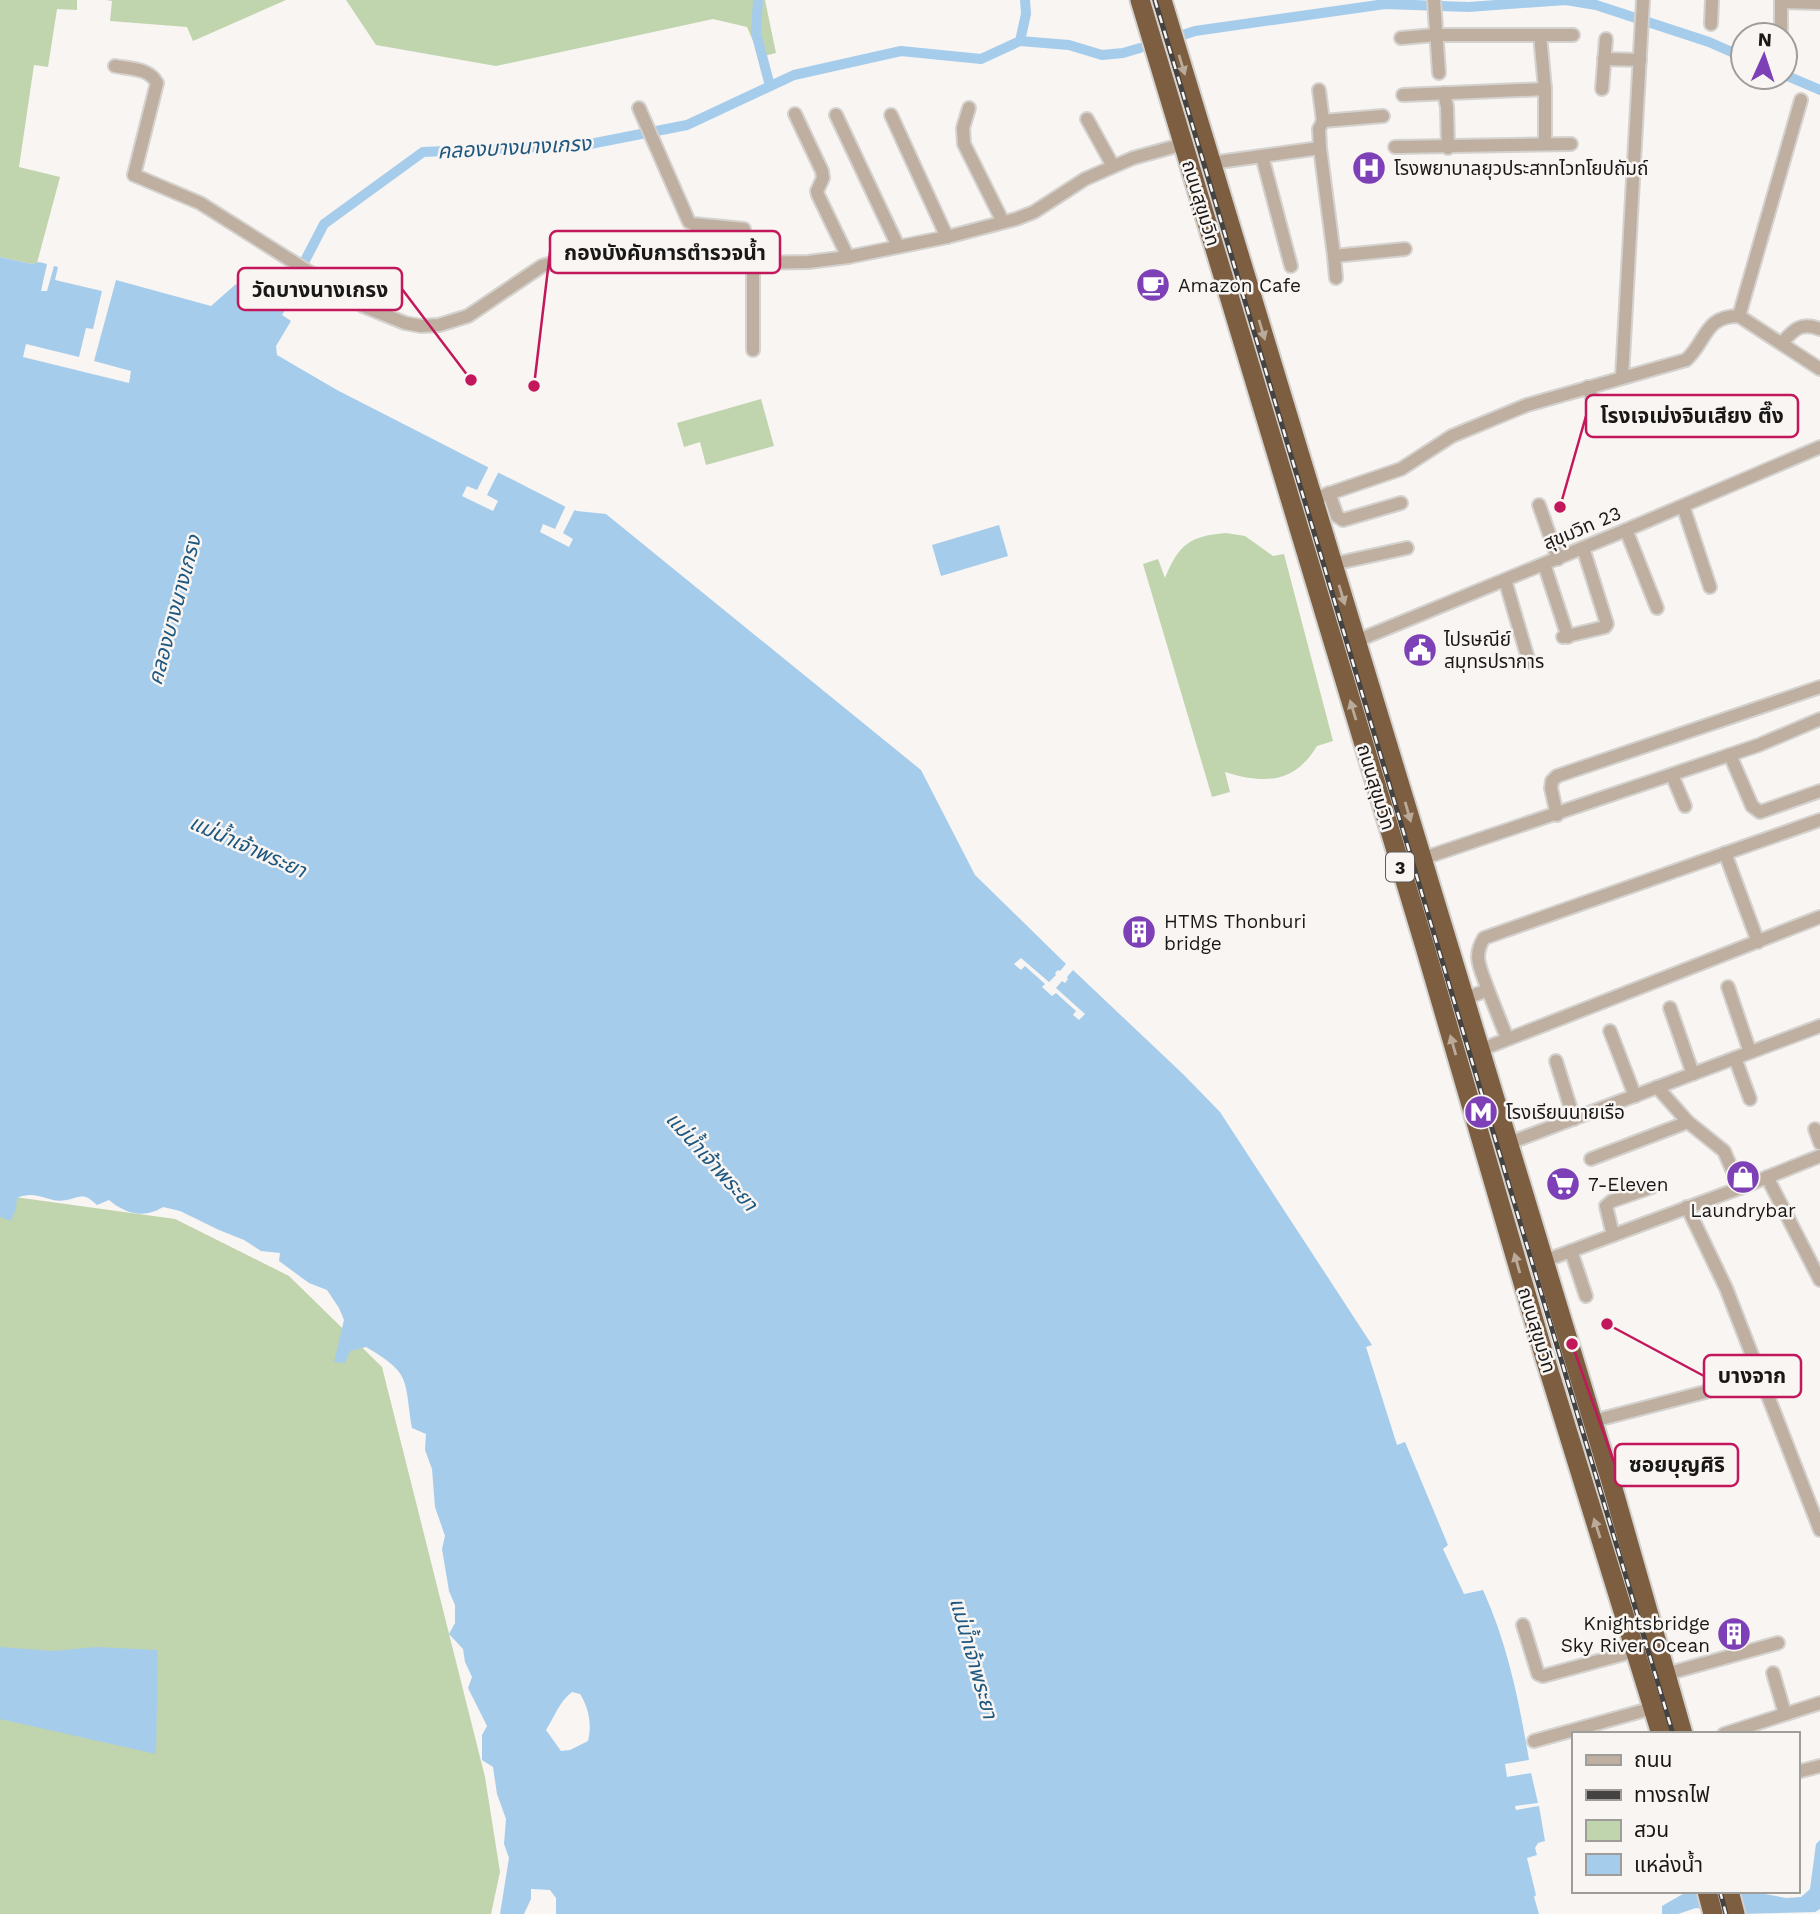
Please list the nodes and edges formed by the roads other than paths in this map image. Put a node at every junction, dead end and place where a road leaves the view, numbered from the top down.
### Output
1 (1140, 0) edge
2 (1162, 0) edge
3 (1434, 0) edge
4 (1643, 0) edge
5 (1712, 0) edge
6 (1781, 1) edge
7 (1820, 3) edge
8 (1781, 21) edge
9 (1711, 24) dead end
10 (1435, 34) junction
11 (1540, 35) junction
12 (1573, 35) dead end
13 (1401, 38) dead end
14 (1606, 39) dead end
15 (1604, 59) junction
16 (1640, 60) junction
17 (115, 66) dead end
18 (1439, 73) dead end
19 (1545, 89) junction
20 (1602, 89) dead end
21 (1320, 90) dead end
22 (1444, 93) junction
23 (1403, 95) dead end
24 (1801, 100) dead end
25 (969, 108) dead end
26 (640, 110) dead end
27 (794, 114) dead end
28 (836, 115) dead end
29 (891, 115) dead end
30 (1383, 116) dead end
31 (1087, 120) dead end
32 (1323, 121) junction
33 (1545, 143) junction
34 (1184, 144) junction
35 (1571, 144) dead end
36 (1395, 147) dead end
37 (1320, 148) junction
38 (1448, 148) junction
39 (1262, 156) junction
40 (1211, 163) junction
41 (1113, 166) junction
42 (1003, 222) junction
43 (947, 236) junction
44 (898, 246) junction
45 (1405, 249) dead end
46 (1334, 256) junction
47 (848, 257) junction
48 (748, 263) junction
49 (1292, 266) dead end
50 (1336, 278) dead end
51 (1739, 316) junction
52 (1820, 329) edge
53 (1782, 343) junction
54 (753, 350) dead end
55 (1820, 369) edge
56 (1622, 377) junction
57 (1588, 387) junction
58 (1603, 428) dead end
59 (1820, 447) edge
60 (1321, 496) junction
61 (1401, 503) dead end
62 (1539, 505) dead end
63 (1683, 506) junction
64 (1626, 530) junction
65 (1407, 548) dead end
66 (1583, 548) junction
67 (1558, 559) junction
68 (1333, 564) junction
69 (1544, 564) junction
70 (1505, 580) junction
71 (1710, 587) dead end
72 (1657, 608) dead end
73 (1356, 641) junction
74 (1530, 662) dead end
75 (1820, 687) edge
76 (1820, 719) edge
77 (1730, 755) junction
78 (1672, 775) junction
79 (1820, 791) edge
80 (1685, 806) dead end
81 (1557, 814) junction
82 (1820, 820) edge
83 (1725, 853) junction
84 (1422, 859) junction
85 (1413, 910) junction
86 (1820, 917) edge
87 (1442, 919) junction
88 (1758, 942) junction
89 (1425, 947) junction
90 (1728, 987) dead end
91 (1488, 989) junction
92 (1466, 998) junction
93 (1670, 1008) dead end
94 (1820, 1026) edge
95 (1610, 1031) dead end
96 (1507, 1038) junction
97 (1480, 1050) junction
98 (1750, 1052) junction
99 (1735, 1058) junction
100 (1556, 1061) dead end
101 (1693, 1074) junction
102 (1657, 1087) junction
103 (1634, 1096) junction
104 (1750, 1099) dead end
105 (1574, 1119) junction
106 (1688, 1122) junction
107 (1815, 1129) dead end
108 (1509, 1143) junction
109 (1820, 1143) edge
110 (1820, 1156) edge
111 (1591, 1159) dead end
112 (1767, 1177) junction
113 (1652, 1187) dead end
114 (1740, 1188) junction
115 (1687, 1207) junction
116 (1613, 1235) junction
117 (1571, 1251) junction
118 (1544, 1261) junction
119 (1820, 1280) edge
120 (1586, 1296) dead end
121 (1709, 1391) dead end
122 (1593, 1421) junction
123 (1820, 1530) edge
124 (1636, 1567) junction
125 (1612, 1574) junction
126 (1523, 1625) dead end
127 (1778, 1643) dead end
128 (1635, 1651) junction
129 (1666, 1674) junction
130 (1773, 1674) dead end
131 (1820, 1703) edge
132 (1653, 1708) junction
133 (1785, 1714) junction
134 (1660, 1732) edge
135 (1682, 1732) edge
136 (1730, 1732) edge
137 (1534, 1741) dead end
138 (1820, 1766) edge
139 (1799, 1771) edge
140 (1708, 1893) edge
141 (1730, 1893) edge
142 (1713, 1914) edge
143 (1735, 1914) edge

1 - 34 highway, ถนนสุขุมวิท / 3
2 -> 40 highway, ถนนสุขุมวิท / 3
3 - 10 street
4 - 16 street
5 - 9 street
6 - 7 street
6 - 8 street
10 - 11 street
10 - 13 street
10 - 18 street
11 - 12 street
11 - 19 street
14 - 15 street
15 - 16 street
15 - 20 street
16 - 56 street
17 - 48 street
19 - 22 street
19 - 33 street
21 - 32 street
22 - 23 street
22 - 38 street
24 - 51 street
25 - 42 street
26 - 48 street
27 - 47 street
28 - 44 street
29 - 43 street
30 - 32 street
31 - 41 street
32 - 37 street
33 - 35 street
33 - 38 street
34 - 41 street
85 -> 34 highway, ถนนสุขุมวิท / 3
36 - 38 street
37 - 39 street
37 - 46 street
39 - 40 street
39 - 49 street
40 -> 60 highway, ถนนสุขุมวิท / 3
41 - 42 street
42 - 43 street
43 - 44 street
44 - 47 street
45 - 46 street
46 - 50 street
47 - 48 street
48 - 54 street
51 - 53 street
51 - 56 street
52 - 53 street
53 - 55 street
56 - 57 street
57 - 58 street
57 - 60 street
59 - 63 street, สุขุมวิท 23
60 - 61 street
60 - 68 highway, ถนนสุขุมวิท / 3
62 - 67 street
63 - 64 street, สุขุมวิท 23
63 - 71 street
64 - 66 street, สุขุมวิท 23
64 - 72 street
65 - 68 street
66 - 67 street, สุขุมวิท 23
66 - 69 street
67 - 69 street, สุขุมวิท 23
68 -> 73 highway, ถนนสุขุมวิท / 3
69 - 70 street, สุขุมวิท 23
70 - 73 street, สุขุมวิท 23
70 - 74 street
73 -> 84 highway, ถนนสุขุมวิท / 3
75 - 81 street
76 - 77 street
77 - 78 street
77 - 79 street
78 - 80 street
78 - 81 street
81 - 84 street
82 - 83 street
83 - 88 street
83 - 91 street
84 - 87 highway, ถนนสุขุมวิท / 3
85 - 87 highway
85 - 89 highway, ถนนสุขุมวิท / 3
86 - 88 street
87 - 89 highway
87 - 92 highway, ถนนสุขุมวิท / 3
88 - 96 street
125 -> 89 highway, ถนนสุขุมวิท / 3
90 - 98 street
91 - 92 street
91 - 96 street
92 - 97 highway, ถนนสุขุมวิท / 3
93 - 101 street
94 - 98 street
95 - 103 street
96 - 97 street
97 - 108 highway, ถนนสุขุมวิท / 3
98 - 99 street
99 - 101 street
99 - 104 street
100 - 105 street
101 - 102 street
102 - 103 street
102 - 106 street
103 - 105 street
105 - 108 street
106 - 111 street
106 - 114 street
107 - 109 street
108 - 118 highway, ถนนสุขุมวิท / 3
110 - 112 street
112 - 114 street
112 - 119 street
113 - 116 street
114 - 115 street
115 - 116 street
115 - 123 street
116 - 117 street
117 - 118 street
117 - 120 street
118 - 122 highway, ถนนสุขุมวิท / 3
121 - 122 street
122 - 124 highway, ถนนสุขุมวิท / 3
124 - 125 highway
124 - 129 highway, ถนนสุขุมวิท / 3
125 - 128 highway, ถนนสุขุมวิท / 3
126 - 128 street
127 - 129 street
128 - 132 highway, ถนนสุขุมวิท / 3
129 - 135 highway, ถนนสุขุมวิท / 3
130 - 133 street
131 - 133 street
132 - 134 highway, ถนนสุขุมวิท / 3
132 - 137 street
133 - 136 street
138 - 139 street
140 - 142 highway
141 - 143 highway

